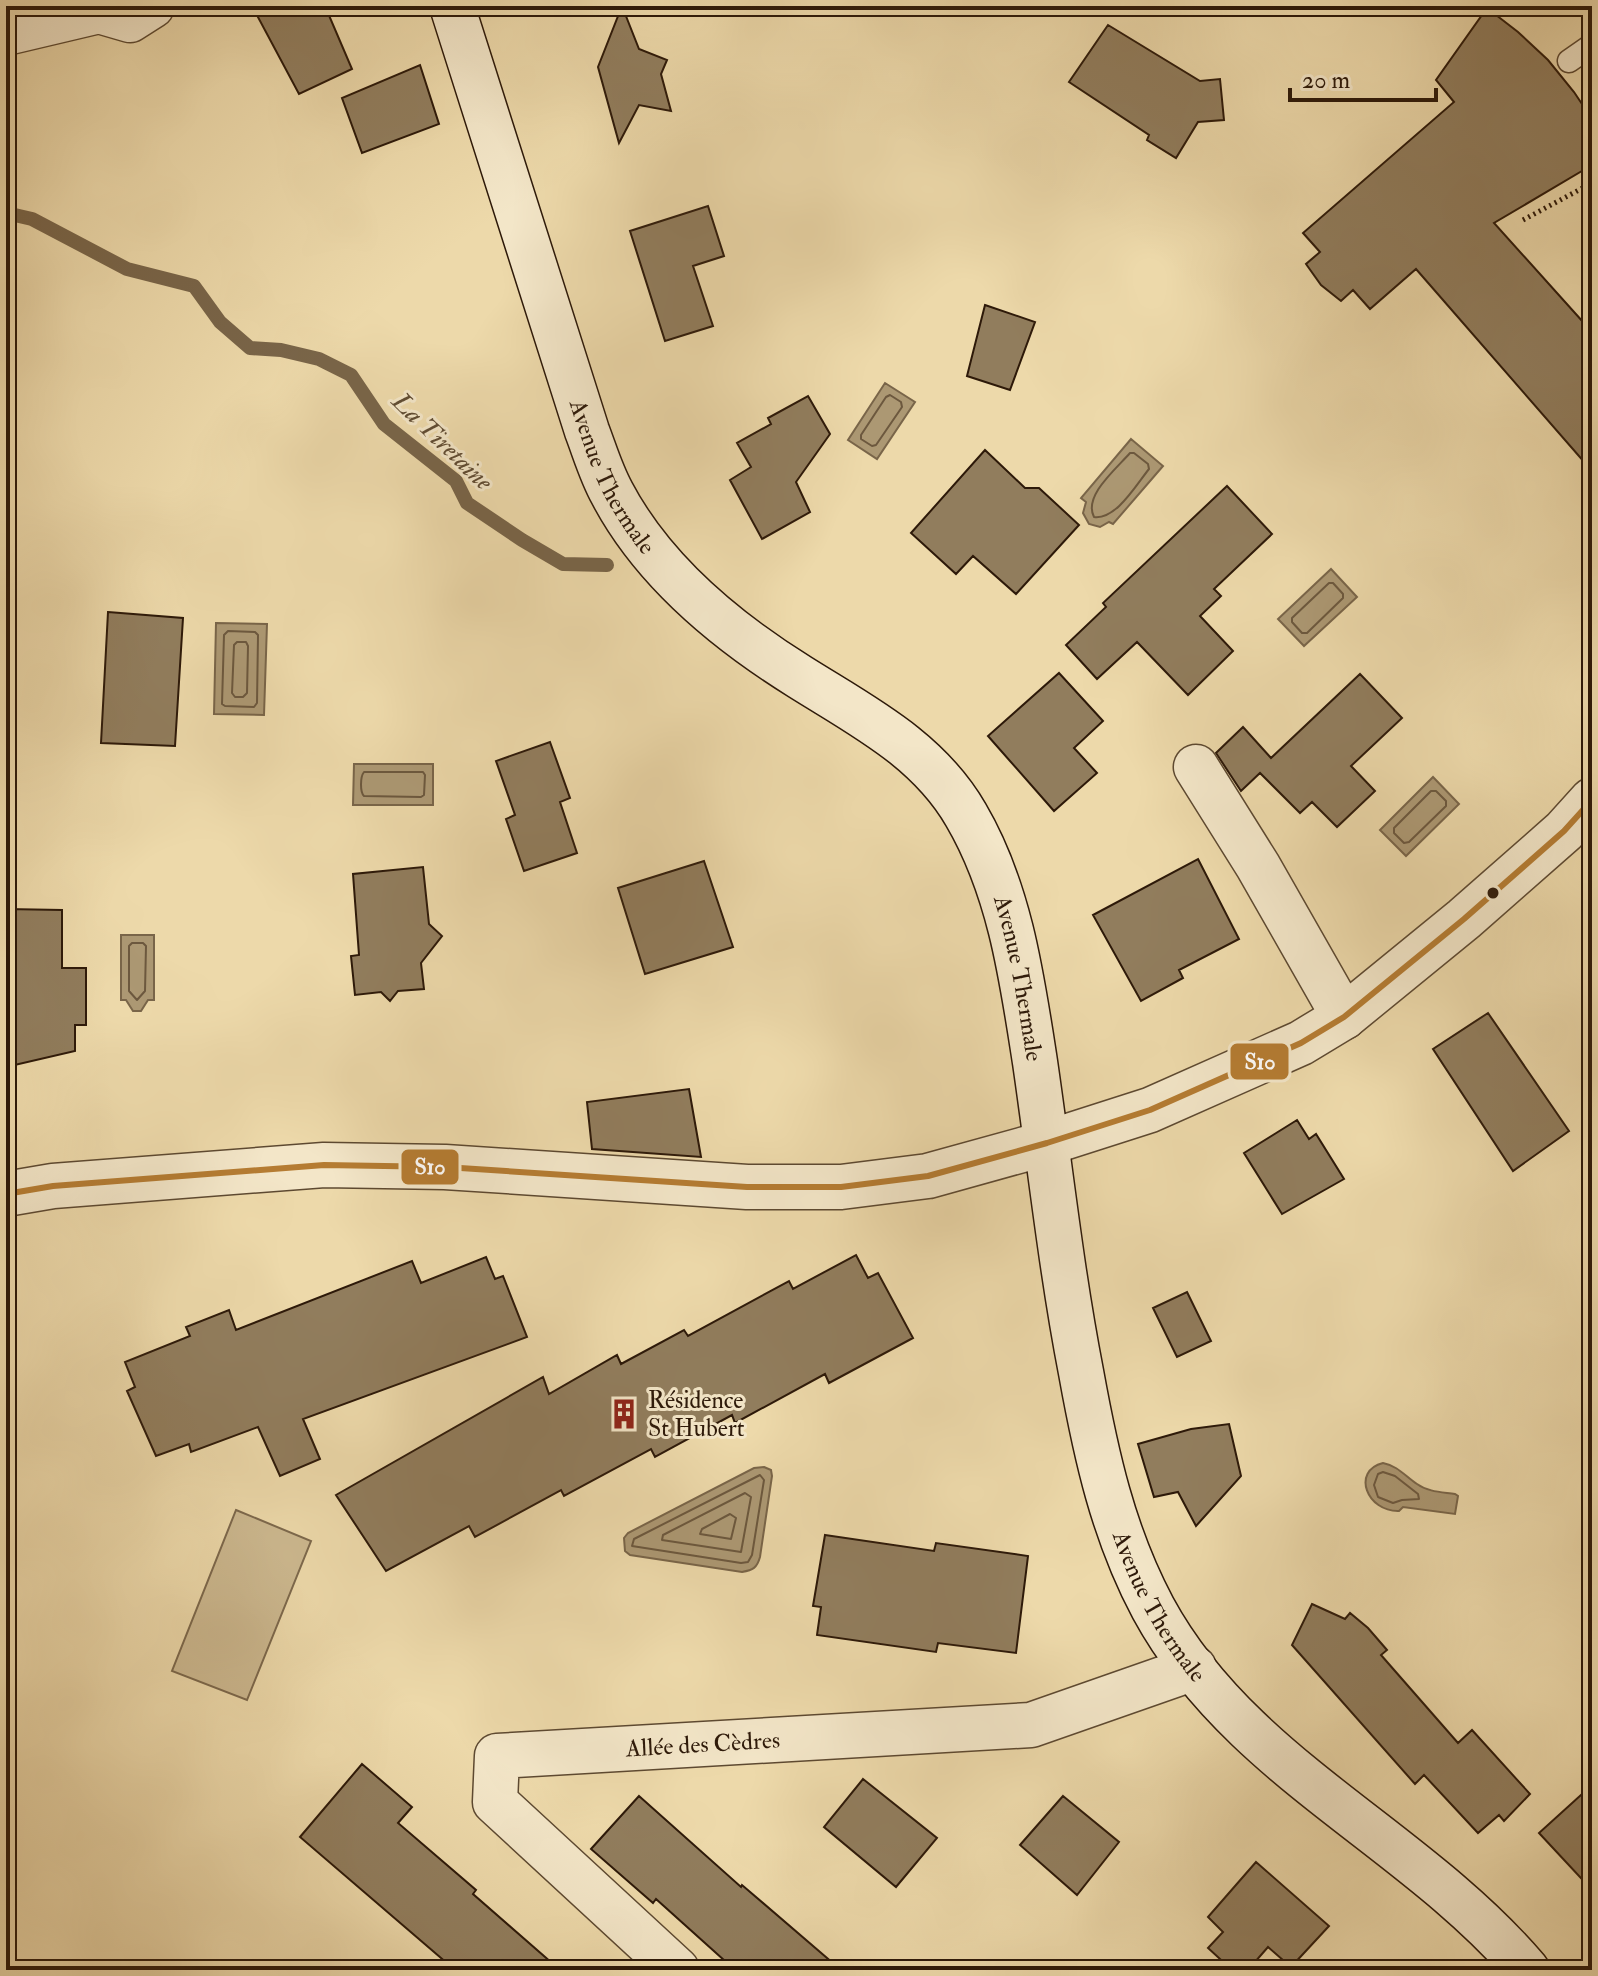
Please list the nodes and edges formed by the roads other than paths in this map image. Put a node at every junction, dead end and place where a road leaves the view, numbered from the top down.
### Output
1 (152, 6) edge
2 (452, 6) edge
3 (6, 33) edge
4 (1592, 45) edge
5 (1569, 61) dead end
6 (1196, 767) dead end
7 (1592, 800) edge
8 (1344, 1017) junction
9 (1047, 1143) junction
10 (6, 1194) edge
11 (1194, 1668) junction
12 (677, 1970) edge
13 (1527, 1970) edge

1 - 3 street
2 - 9 street, Avenue Thermale
4 - 5 lane
6 - 8 street
7 - 8 street
8 - 9 street
9 - 10 street
9 - 11 street, Avenue Thermale
11 - 12 street, Allée des Cèdres
11 - 13 street, Avenue Thermale

